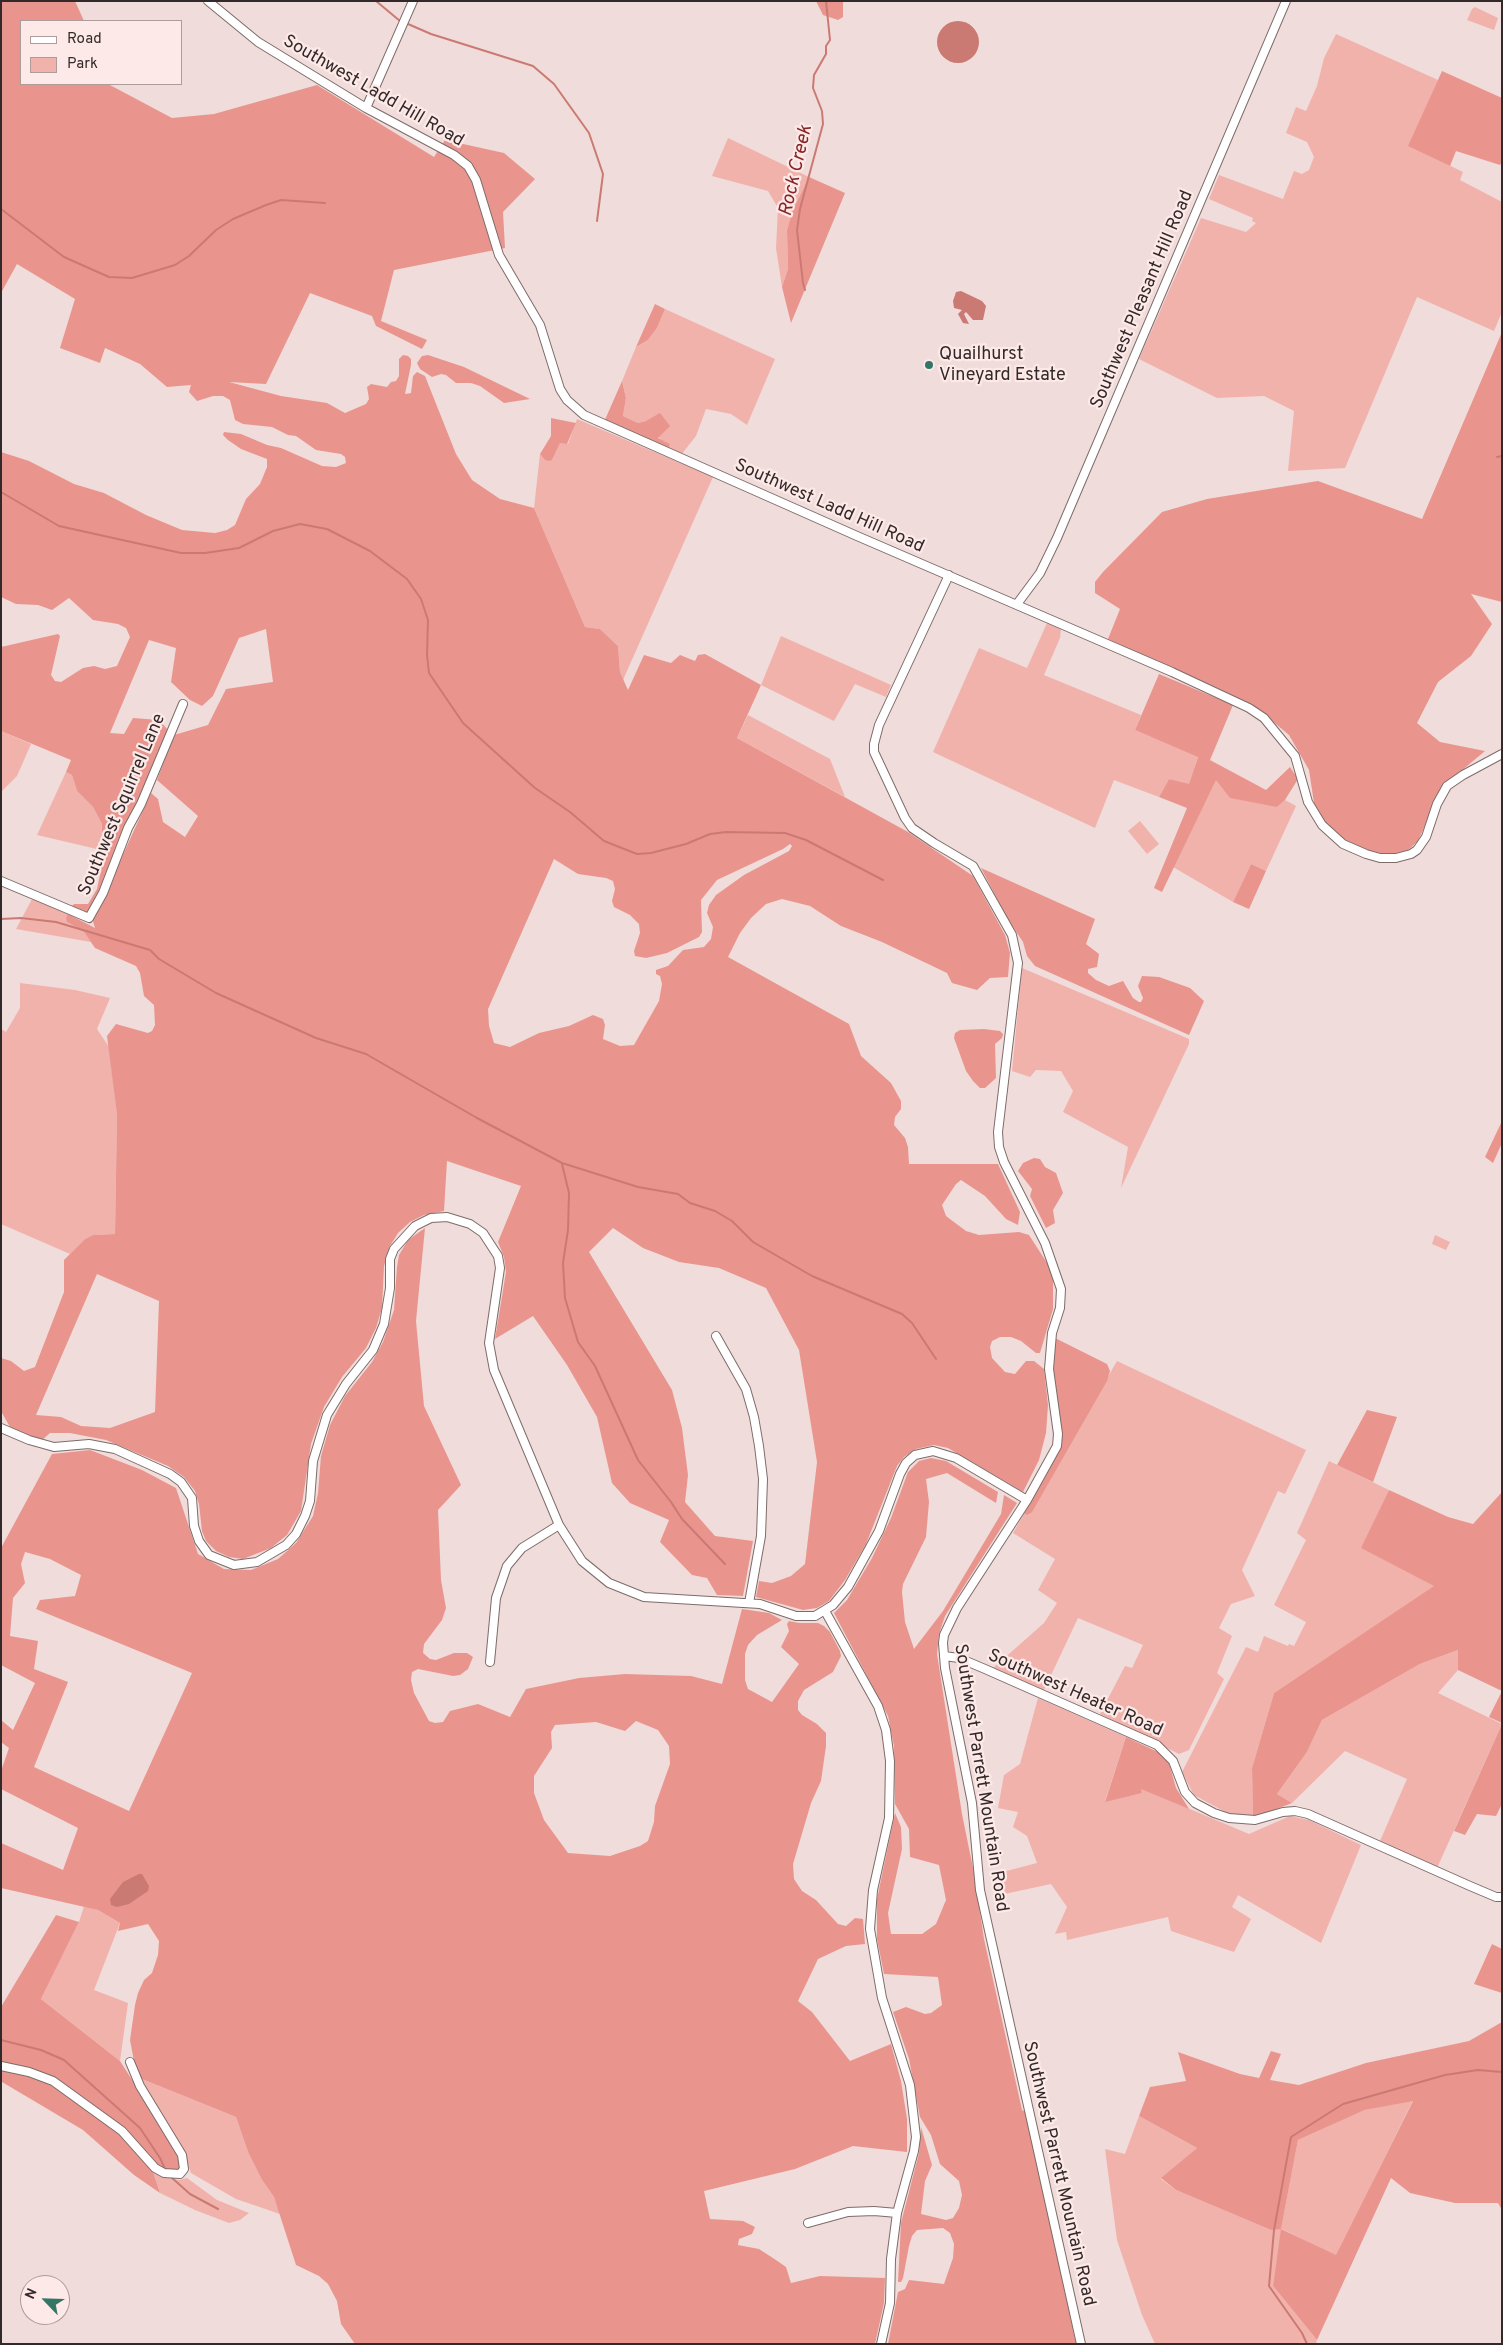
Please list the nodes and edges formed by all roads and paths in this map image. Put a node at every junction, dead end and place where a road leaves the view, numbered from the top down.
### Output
1 (208, 1) edge
2 (413, 1) edge
3 (1286, 1) edge
4 (366, 108) junction
5 (949, 575) junction
6 (1017, 604) junction
7 (183, 704) dead end
8 (1502, 754) edge
9 (1, 881) edge
10 (716, 1336) dead end
11 (1, 1428) edge
12 (1027, 1500) junction
13 (559, 1525) junction
14 (750, 1603) junction
15 (825, 1611) junction
16 (944, 1656) junction
17 (490, 1662) dead end
18 (1502, 1897) edge
19 (130, 2062) dead end
20 (1, 2066) edge
21 (897, 2213) junction
22 (808, 2224) dead end
23 (882, 2344) edge
24 (1081, 2344) edge

1 - 4 street, Southwest Ladd Hill Road
2 - 4 street
3 - 6 street, Southwest Pleasant Hill Road
4 - 5 street, Southwest Ladd Hill Road
5 - 6 street, Southwest Ladd Hill Road
5 - 12 street, Southwest Parrett Mountain Road
6 - 8 street, Southwest Ladd Hill Road
7 - 9 street, Southwest Squirrel Lane
10 - 14 street
11 - 13 street
12 - 15 street
12 - 16 street, Southwest Parrett Mountain Road
13 - 14 street
13 - 17 street
14 - 15 street
15 - 21 street
16 - 18 street, Southwest Heater Road
16 - 24 street, Southwest Parrett Mountain Road
19 - 20 street
21 - 22 street
21 - 23 street

